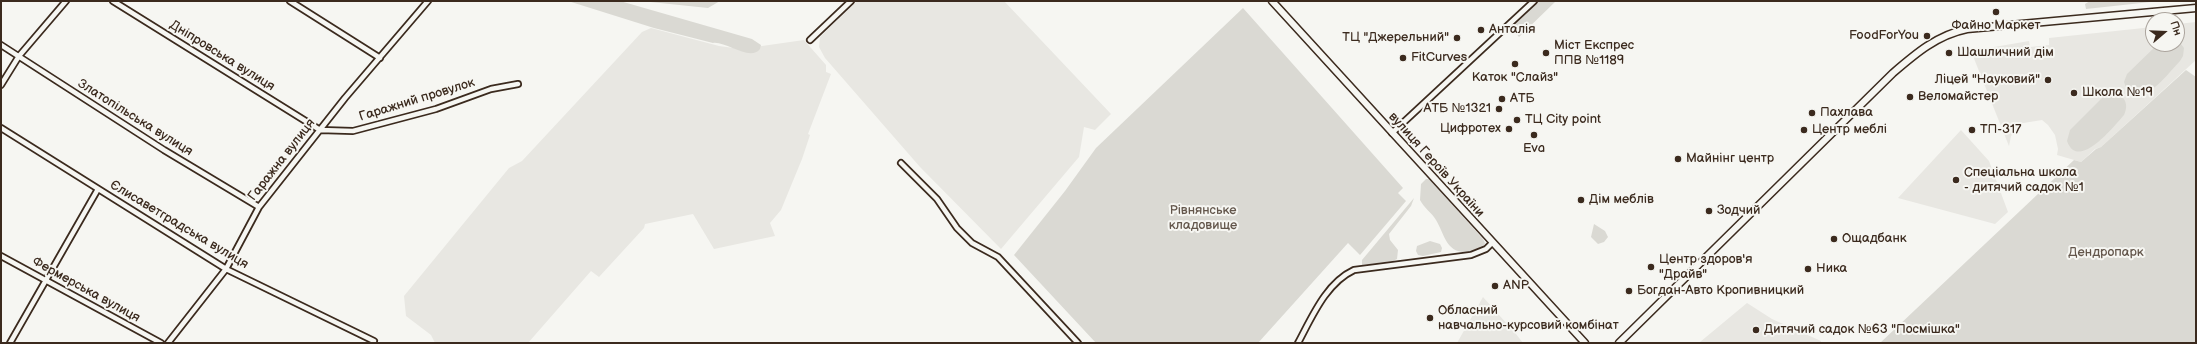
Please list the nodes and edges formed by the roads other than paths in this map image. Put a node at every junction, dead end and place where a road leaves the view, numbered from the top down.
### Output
1 (66, 1) edge
2 (112, 1) edge
3 (290, 1) edge
4 (428, 1) edge
5 (851, 1) edge
6 (1272, 1) edge
7 (1534, 1) edge
8 (2196, 8) edge
9 (810, 40) dead end
10 (1, 45) edge
11 (19, 56) junction
12 (380, 58) junction
13 (518, 84) dead end
14 (1, 85) edge
15 (1, 128) edge
16 (320, 130) junction
17 (1392, 133) junction
18 (901, 163) dead end
19 (98, 189) junction
20 (259, 207) junction
21 (1492, 243) junction
22 (1, 256) edge
23 (226, 269) junction
24 (45, 280) junction
25 (374, 341) dead end
26 (10, 343) edge
27 (162, 343) edge
28 (168, 343) edge
29 (1078, 343) edge
30 (1298, 343) edge
31 (1585, 343) edge
32 (1619, 343) edge

1 - 11 street
2 - 16 street, Дніпровська вулиця
3 - 12 street
4 - 12 street, Гаражна вулиця
5 - 9 street
6 - 17 main road, вулиця Героїв України
7 - 17 street
8 - 32 main road
10 - 11 street, Златопільська вулиця
11 - 14 street
11 - 20 street, Златопільська вулиця
12 - 16 street, Гаражна вулиця
13 - 16 street, Гаражний провулок
15 - 19 street, Єлисаветградська вулиця
16 - 20 street, Гаражна вулиця
17 - 21 main road, вулиця Героїв України
18 - 29 street
19 - 23 street, Єлисаветградська вулиця
19 - 24 street
20 - 23 street, Гаражна вулиця
21 - 30 street
21 - 31 main road, вулиця Героїв України
22 - 24 street, Фермерська вулиця
23 - 25 street, Єлисаветградська вулиця
23 - 28 street, Гаражна вулиця
24 - 26 street
24 - 27 street, Фермерська вулиця

